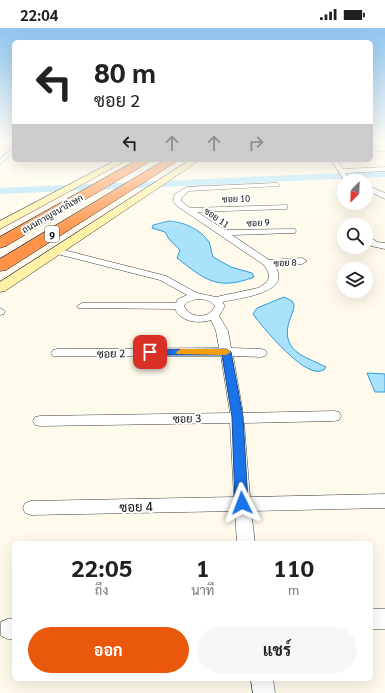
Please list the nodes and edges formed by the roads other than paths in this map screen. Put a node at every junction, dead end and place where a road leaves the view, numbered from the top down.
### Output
1 (101, 171) edge
2 (115, 171) edge
3 (155, 171) edge
4 (179, 171) edge
5 (341, 171) edge
6 (344, 174) edge
7 (277, 185) dead end
8 (373, 190) edge
9 (385, 197) edge
10 (284, 207) dead end
11 (189, 210) junction
12 (0, 226) edge
13 (292, 231) dead end
14 (224, 233) junction
15 (0, 242) edge
16 (373, 243) edge
17 (385, 246) edge
18 (52, 253) junction
19 (302, 261) dead end
20 (267, 263) junction
21 (0, 266) edge
22 (0, 288) edge
23 (186, 300) junction
24 (216, 300) junction
25 (82, 306) dead end
26 (214, 316) junction
27 (226, 352) junction
28 (57, 353) dead end
29 (261, 353) dead end
30 (334, 416) dead end
31 (237, 417) junction
32 (40, 421) dead end
33 (385, 501) edge
34 (242, 503) junction
35 (31, 508) dead end
36 (246, 541) edge
37 (373, 619) edge
38 (385, 619) edge
39 (262, 681) edge
40 (264, 693) edge

1 - 12 main road
2 - 15 highway, ถนนกาญจนาภิเษก / 9
3 - 21 highway, ถนนกาญจนาภิเษก / 9
4 - 18 main road
5 - 6 street
7 - 11 street, ซอย 11
8 - 9 street
10 - 11 street, ซอย 10
11 - 14 street, ซอย 11
13 - 14 street, ซอย 9
14 - 20 street, ซอย 11
16 - 17 street
18 - 22 main road
18 - 23 street
19 - 20 street, ซอย 8
20 - 24 street
23 - 24 street
23 - 25 street
23 - 26 street
24 - 26 street
26 - 27 street
27 - 28 street, ซอย 2
27 - 29 street, ซอย 2
27 - 31 street
30 - 31 street, ซอย 3
31 - 32 street, ซอย 3
31 - 34 street
33 - 34 street, ซอย 4
34 - 35 street, ซอย 4
34 - 36 street
37 - 38 street
39 - 40 street

